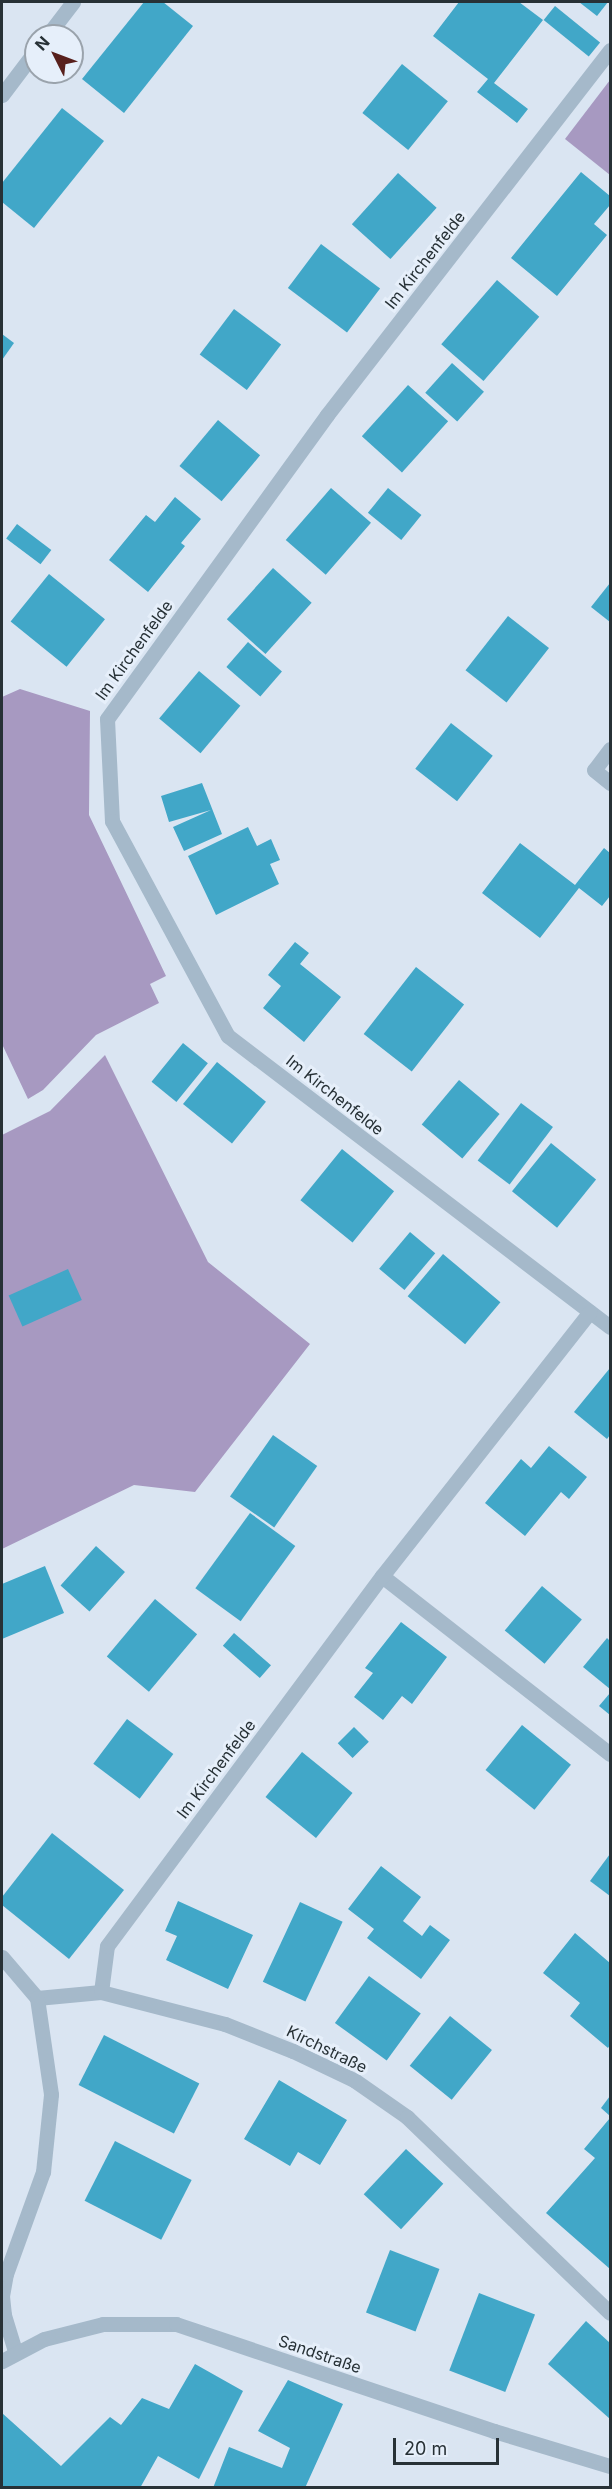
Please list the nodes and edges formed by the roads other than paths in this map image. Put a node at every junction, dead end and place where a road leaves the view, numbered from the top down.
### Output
1 (74, 2) edge
2 (57, 24) edge
3 (610, 50) edge
4 (24, 66) edge
5 (2, 95) edge
6 (610, 749) edge
7 (610, 783) edge
8 (590, 1311) junction
9 (610, 1327) edge
10 (382, 1576) junction
11 (610, 1754) edge
12 (2, 1957) edge
13 (100, 1992) junction
14 (37, 1998) junction
15 (610, 2313) edge
16 (15, 2351) junction
17 (2, 2361) edge
18 (610, 2466) edge

1 - 2 street
3 - 8 street, Im Kirchenfelde
4 - 5 street
6 - 7 street
8 - 9 street, Im Kirchenfelde
8 - 10 street, Im Kirchenfelde
10 - 11 street
10 - 13 street, Im Kirchenfelde
12 - 14 street
13 - 14 street, Kirchstraße
13 - 15 street, Kirchstraße
14 - 16 street
16 - 17 street, Sandstraße
16 - 18 street, Sandstraße

